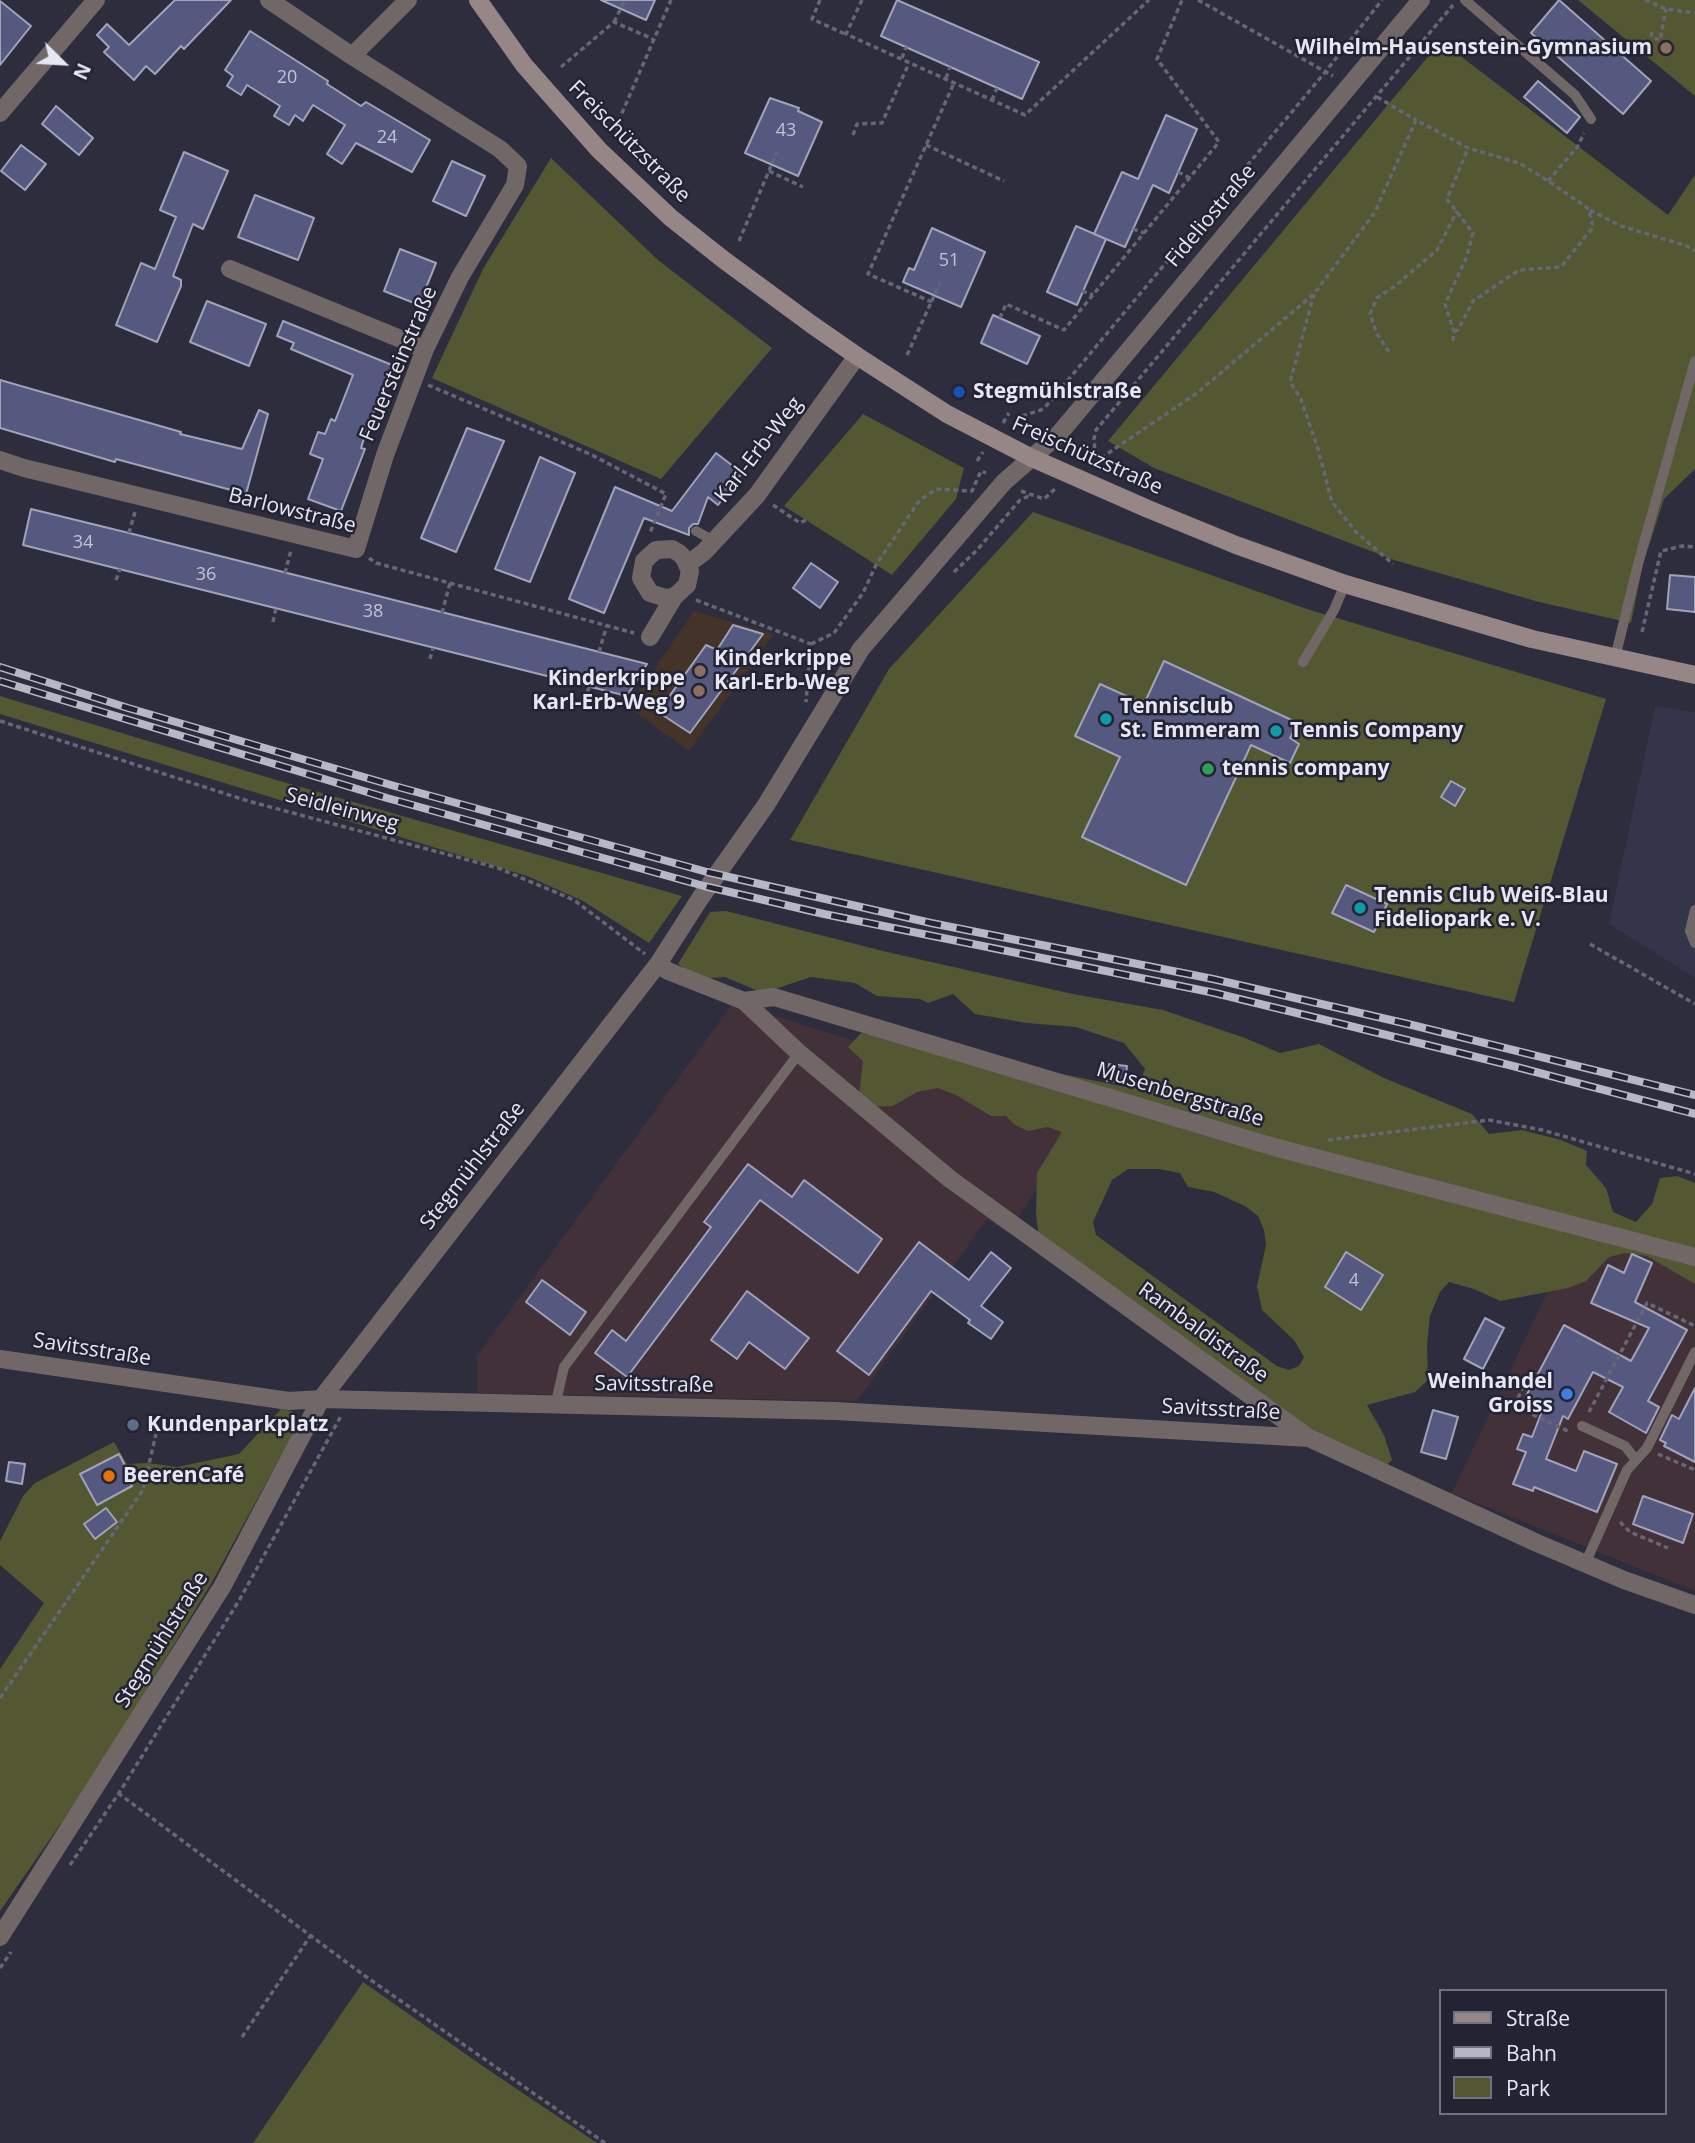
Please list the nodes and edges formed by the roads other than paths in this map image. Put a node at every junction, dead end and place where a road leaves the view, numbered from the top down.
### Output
1 (96, 0) edge
2 (269, 0) edge
3 (408, 0) edge
4 (478, 0) edge
5 (1421, 0) edge
6 (1465, 0) edge
7 (352, 56) junction
8 (0, 113) edge
9 (1591, 119) dead end
10 (230, 270) dead end
11 (425, 349) junction
12 (857, 356) junction
13 (1695, 361) edge
14 (1032, 458) junction
15 (0, 460) edge
16 (696, 531) dead end
17 (714, 541) junction
18 (356, 549) joint
19 (688, 564) junction
20 (1345, 584) junction
21 (678, 594) junction
22 (650, 637) road end
23 (1615, 658) junction
24 (1303, 662) dead end
25 (1695, 675) edge
26 (1695, 910) edge
27 (1695, 943) edge
28 (658, 964) junction
29 (744, 1001) junction
30 (799, 1053) junction
31 (1695, 1257) edge
32 (1695, 1352) edge
33 (0, 1359) edge
34 (321, 1399) junction
35 (555, 1406) junction
36 (1583, 1426) road end
37 (1309, 1438) junction
38 (1636, 1460) junction
39 (1585, 1564) junction
40 (1695, 1605) edge
41 (7, 1941) edge

1 - 8 street
2 - 7 street
3 - 7 street
4 - 12 main road, Freischützstraße
5 - 14 street, Fideliostraße
6 - 9 lane
7 - 11 street, Feuersteinstraße
10 - 11 street
11 - 18 street, Feuersteinstraße
12 - 14 main road, Freischützstraße
12 - 17 street, Karl-Erb-Weg
13 - 23 lane
14 - 20 main road, Freischützstraße
14 - 28 street, Stegmühlstraße
15 - 18 street, Barlowstraße
16 - 17 lane
17 - 19 street, Karl-Erb-Weg
19 - 21 street
19 - 21 street
20 - 23 main road, Freischützstraße
20 - 24 lane
21 - 22 street
23 - 25 main road, Freischützstraße
26 - 27 lane
28 - 29 street, Musenbergstraße
28 - 34 street, Stegmühlstraße
29 - 30 street, Rambaldistraße
29 - 31 street, Musenbergstraße
30 - 35 lane
30 - 37 street, Rambaldistraße
32 - 38 lane
33 - 34 street, Savitsstraße
34 - 35 street, Savitsstraße
34 - 41 street, Stegmühlstraße
35 - 37 street, Savitsstraße
36 - 38 lane
37 - 39 street, Rambaldistraße
38 - 39 lane
39 - 40 street, Rambaldistraße

